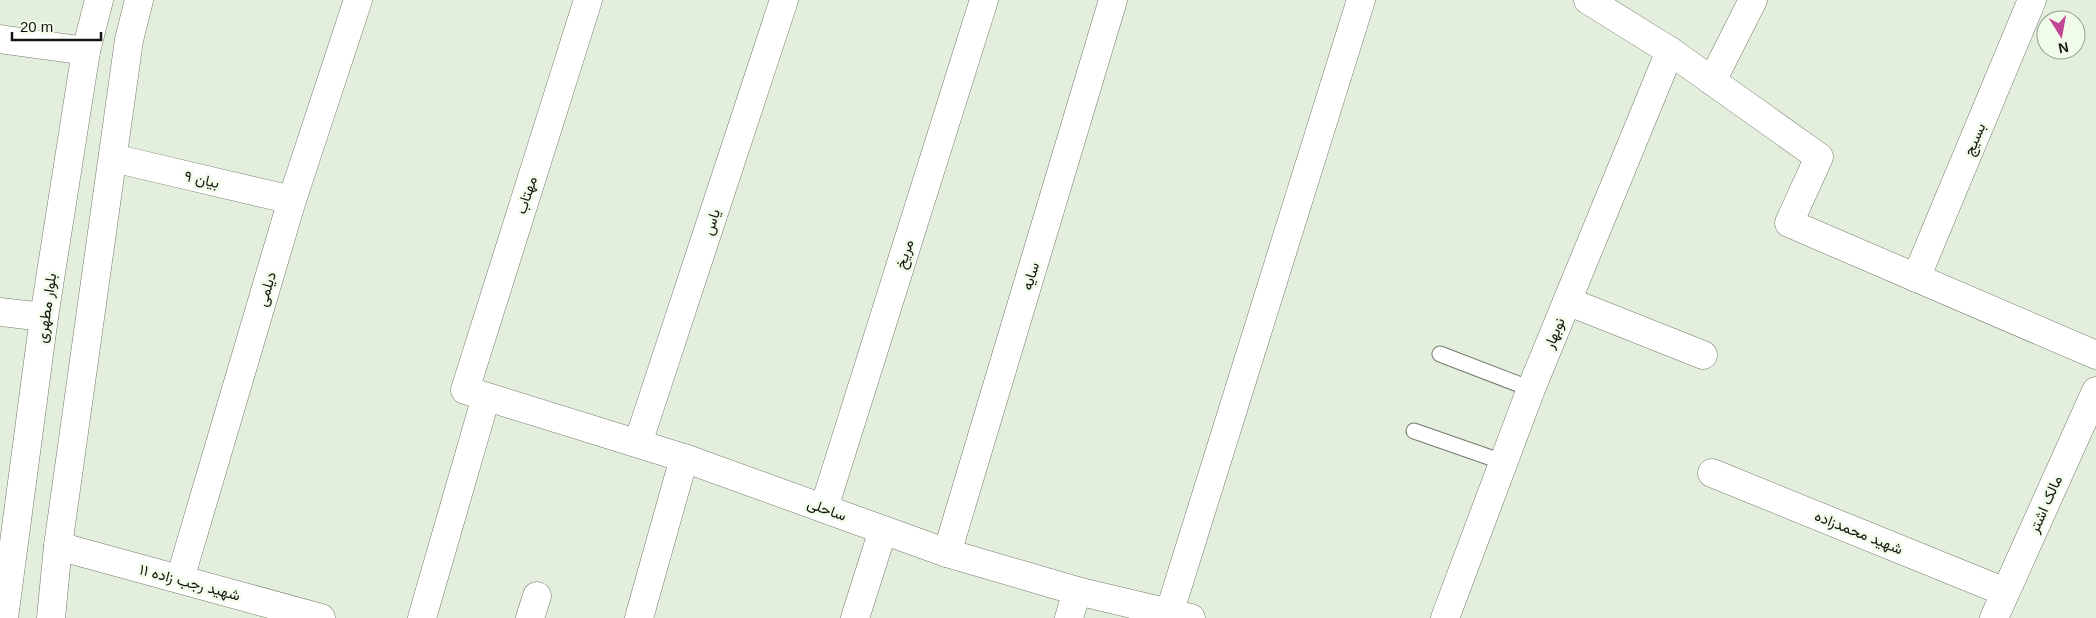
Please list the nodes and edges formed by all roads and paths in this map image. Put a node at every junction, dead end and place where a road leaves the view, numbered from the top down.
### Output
1 (99, 0) edge
2 (139, 0) edge
3 (358, 0) edge
4 (588, 0) edge
5 (784, 0) edge
6 (984, 0) edge
7 (1113, 0) edge
8 (1361, 0) edge
9 (1588, 0) edge
10 (1753, 0) edge
11 (2032, 0) edge
12 (0, 39) edge
13 (86, 51) junction
14 (1670, 51) junction
15 (1712, 81) junction
16 (113, 158) junction
17 (292, 200) junction
18 (1916, 278) junction
19 (1567, 301) junction
20 (0, 312) edge
21 (44, 317) junction
22 (1440, 354) dead end
23 (1703, 355) dead end
24 (2096, 355) edge
25 (1530, 390) junction
26 (2096, 391) edge
27 (475, 394) junction
28 (1414, 431) dead end
29 (638, 444) junction
30 (684, 458) junction
31 (1503, 462) junction
32 (1712, 472) dead end
33 (824, 508) junction
34 (883, 530) junction
35 (58, 546) junction
36 (946, 553) junction
37 (180, 579) junction
38 (4, 589) edge
39 (1077, 591) junction
40 (2005, 592) junction
41 (1180, 616) edge
42 (4, 618) edge
43 (51, 618) edge
44 (321, 618) edge
45 (422, 618) edge
46 (639, 618) edge
47 (855, 618) edge
48 (1069, 618) edge
49 (1445, 618) edge
50 (1994, 618) edge

1 - 13 street, بلوار مطهری
2 - 16 street
3 - 17 street, دیلمی
4 - 27 street, مهتاب
5 - 29 street, یاس
6 - 33 street, مریخ
7 - 36 street, سایه
8 - 41 street
9 - 14 street
10 - 15 street
11 - 18 street, بسیج
12 - 13 street
13 - 21 street, بلوار مطهری
14 - 15 street
14 - 19 street, نوبهار
15 - 18 street
16 - 17 street, بیان ۹
16 - 35 street
17 - 37 street, دیلمی
18 - 24 street
19 - 23 street
19 - 25 street, نوبهار
20 - 21 street
21 - 38 street, بلوار مطهری
22 - 25 lane
25 - 31 street, نوبهار
26 - 40 street, مالک اشتر
27 - 29 street, ساحلی
27 - 45 street, مهتاب
28 - 31 lane
29 - 30 street, ساحلی
30 - 33 street, ساحلی
30 - 46 street
31 - 49 street, نوبهار
32 - 40 street, شهید محمدزاده
33 - 34 street, ساحلی
34 - 36 street, ساحلی
34 - 47 street
35 - 37 street, شهید رجب زاده ۱۱
35 - 43 street
36 - 39 street, ساحلی
37 - 44 street, شهید رجب زاده ۱۱
38 - 42 street, بلوار مطهری
39 - 41 street, ساحلی
39 - 48 street
40 - 50 street, مالک اشتر

